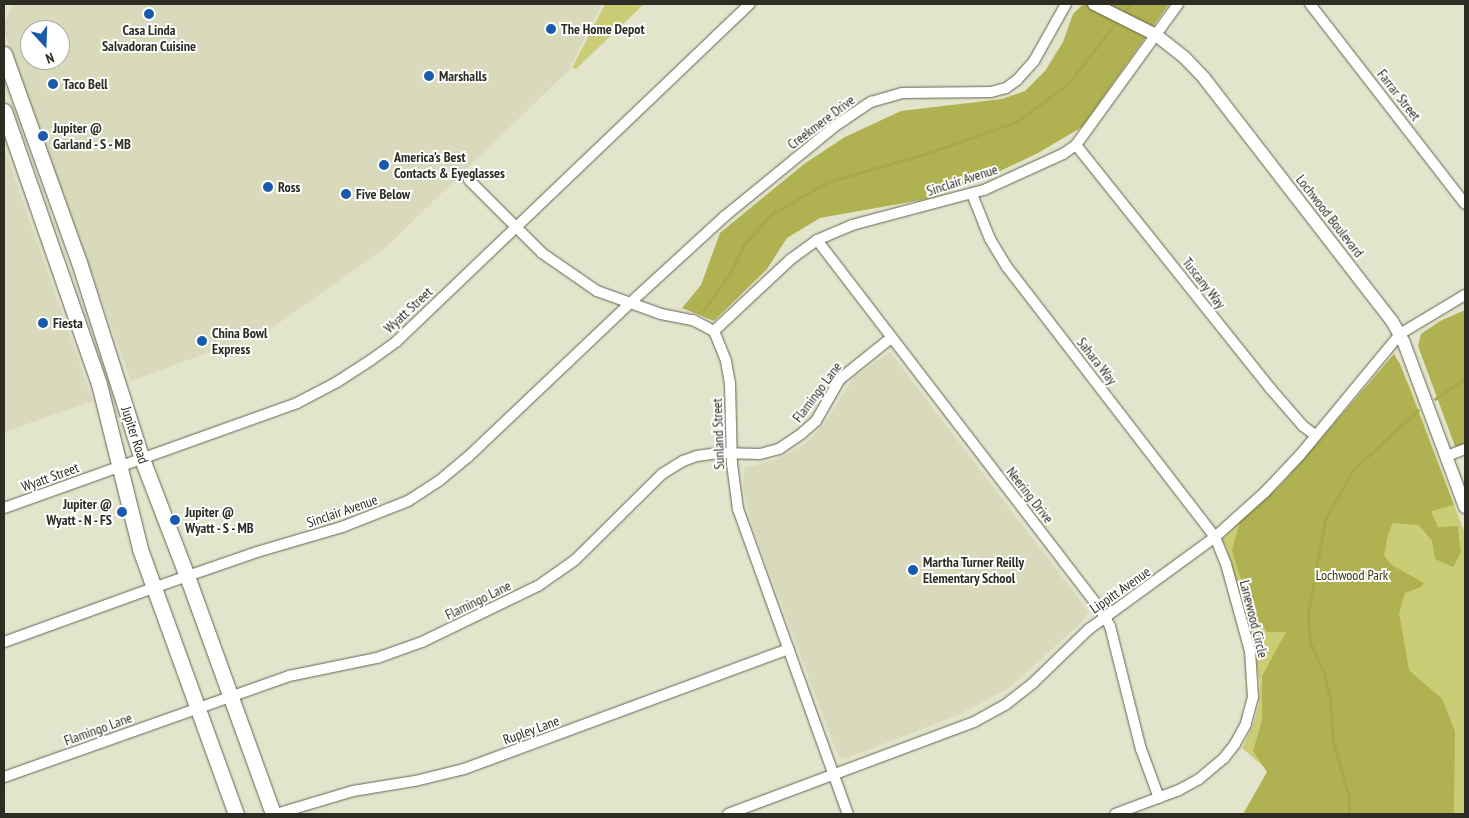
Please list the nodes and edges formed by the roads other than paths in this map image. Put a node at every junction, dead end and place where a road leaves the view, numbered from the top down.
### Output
1 (750, 4) edge
2 (1066, 4) edge
3 (1094, 4) edge
4 (1178, 4) edge
5 (1310, 4) edge
6 (1156, 35) junction
7 (4, 54) edge
8 (4, 111) edge
9 (1076, 145) junction
10 (43, 166) junction
11 (469, 180) dead end
12 (29, 182) junction
13 (972, 194) junction
14 (1465, 204) edge
15 (515, 228) junction
16 (817, 240) junction
17 (1465, 295) edge
18 (628, 304) junction
19 (714, 331) junction
20 (1400, 334) junction
21 (104, 337) junction
22 (891, 338) junction
23 (87, 348) junction
24 (1314, 435) junction
25 (1465, 449) edge
26 (732, 454) junction
27 (1447, 456) junction
28 (142, 459) junction
29 (118, 467) junction
30 (1465, 506) edge
31 (4, 508) edge
32 (1215, 536) junction
33 (187, 576) junction
34 (153, 588) junction
35 (1105, 617) junction
36 (4, 642) edge
37 (788, 649) junction
38 (230, 696) junction
39 (197, 708) junction
40 (834, 774) junction
41 (4, 777) edge
42 (1159, 798) junction
43 (236, 814) edge
44 (275, 814) edge
45 (728, 814) edge
46 (848, 814) edge
47 (1115, 814) edge

1 - 15 street, Wyatt Street
2 - 18 street, Creekmere Drive
3 - 6 street, Lochwood Boulevard
4 - 6 street, Sinclair Avenue
5 - 14 street, Farrar Street
6 - 9 street, Sinclair Avenue
6 - 20 street, Lochwood Boulevard
7 - 10 main road, Jupiter Road
8 - 12 main road, Jupiter Road
9 - 13 street, Sinclair Avenue
9 - 24 street, Tuscany Way
10 - 12 main road
10 - 21 main road, Jupiter Road
11 - 15 street
12 - 23 main road, Jupiter Road
13 - 16 street, Sinclair Avenue
13 - 32 street, Sahara Way
15 - 18 street
15 - 28 street, Wyatt Street
16 - 19 street, Sinclair Avenue
16 - 22 street, Neering Drive
17 - 20 street, Lippitt Avenue
18 - 19 street
18 - 33 street, Sinclair Avenue
19 - 26 street, Sunland Street
20 - 24 street, Lippitt Avenue
20 - 27 street, Lochwood Boulevard
21 - 23 main road
21 - 28 main road, Jupiter Road
22 - 26 street, Flamingo Lane
22 - 35 street, Neering Drive
23 - 29 main road, Jupiter Road
24 - 32 street, Lippitt Avenue
25 - 27 street
26 - 37 street, Sunland Street
26 - 38 street, Flamingo Lane
27 - 30 street, Lochwood Boulevard
28 - 29 street, Wyatt Street
28 - 33 main road, Jupiter Road
29 - 31 street, Wyatt Street
29 - 34 main road, Jupiter Road
32 - 35 street, Lippitt Avenue
32 - 42 street, Lanewood Circle
33 - 34 street, Sinclair Avenue
33 - 38 main road, Jupiter Road
34 - 36 street, Sinclair Avenue
34 - 39 main road, Jupiter Road
35 - 40 street, Lippitt Avenue
35 - 42 street, Neering Drive
37 - 40 street, Sunland Street
37 - 44 street, Rupley Lane
38 - 39 street, Flamingo Lane
38 - 44 main road, Jupiter Road
39 - 41 street, Flamingo Lane
39 - 43 main road, Jupiter Road
40 - 45 street, Lippitt Avenue
40 - 46 street, Sunland Street
42 - 47 street, Lanewood Circle

